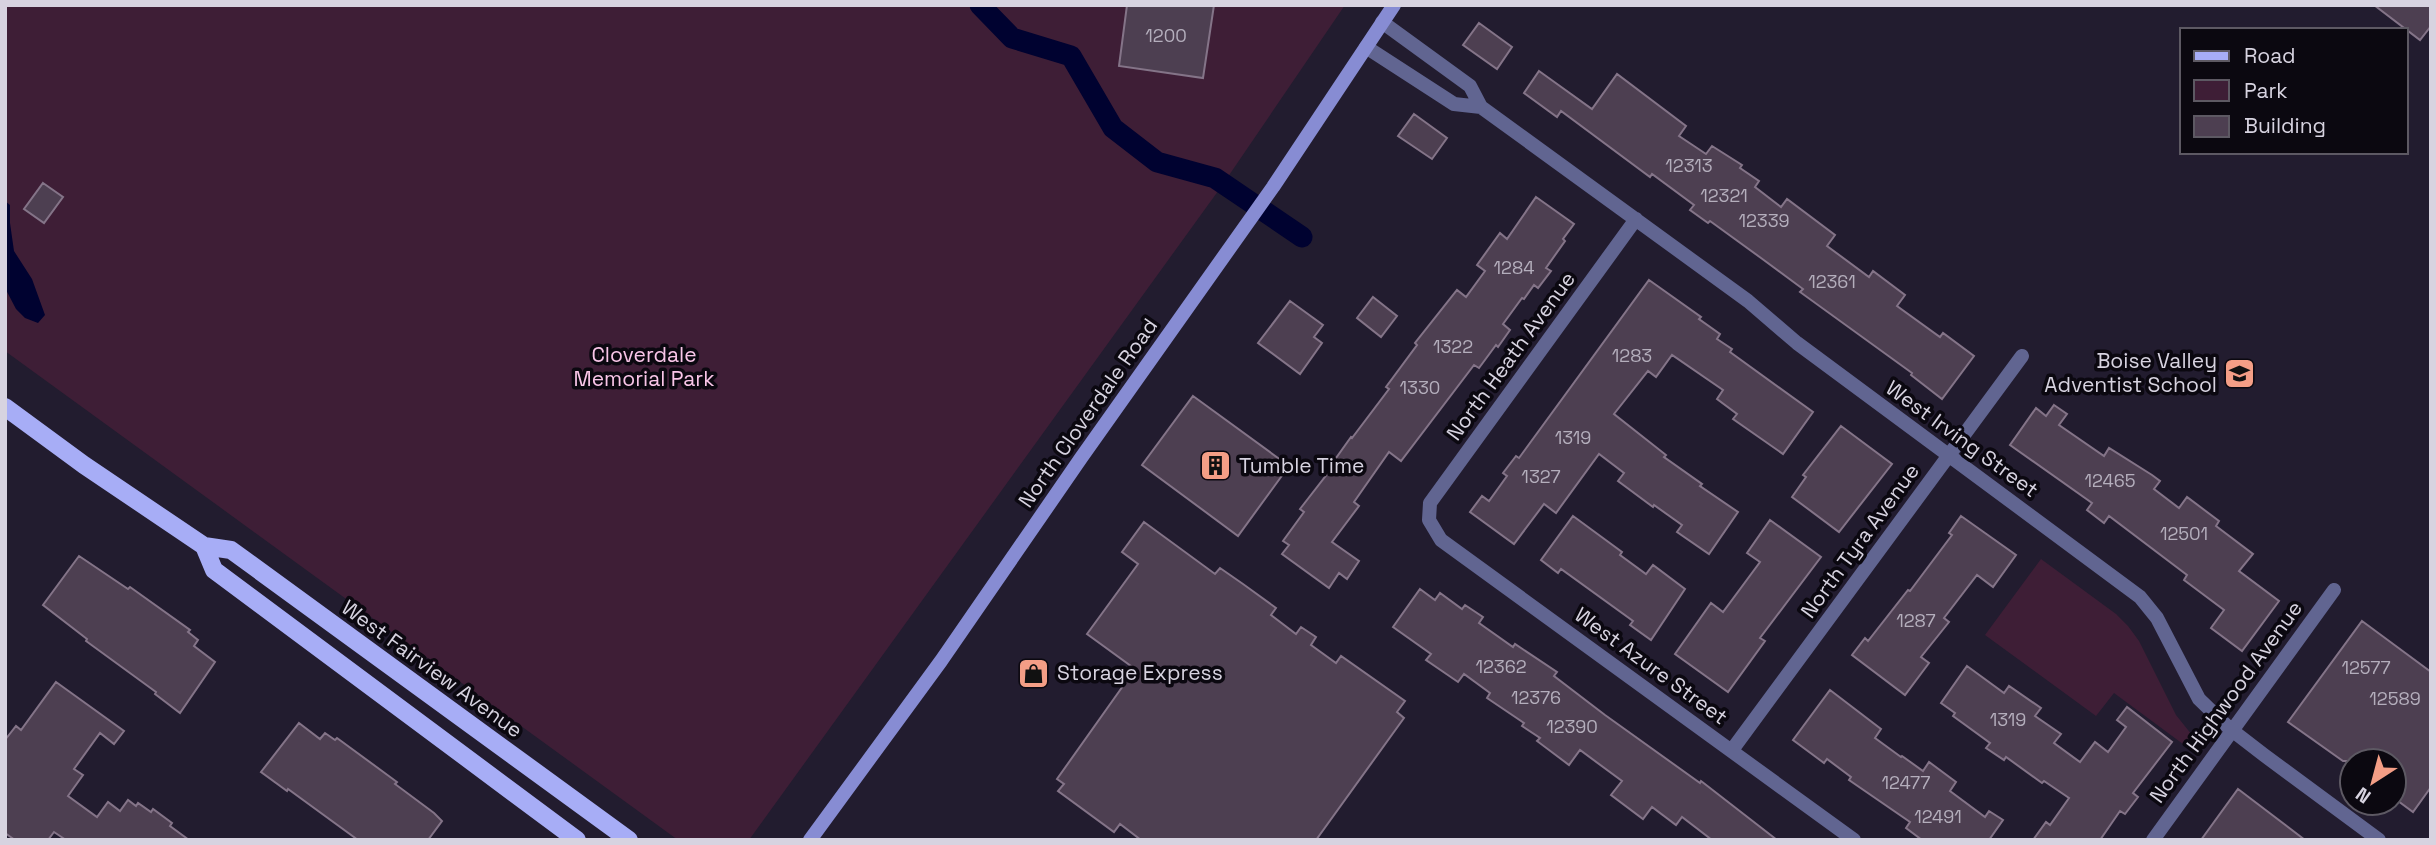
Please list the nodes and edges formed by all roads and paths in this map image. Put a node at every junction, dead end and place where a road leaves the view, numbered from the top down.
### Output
1 (1394, 5) edge
2 (1382, 22) junction
3 (1366, 47) junction
4 (1481, 107) junction
5 (1636, 219) junction
6 (2022, 356) dead end
7 (5, 407) edge
8 (1949, 456) junction
9 (1429, 520) joint
10 (204, 545) junction
11 (2334, 590) dead end
12 (2232, 730) junction
13 (1731, 750) junction
14 (577, 840) edge
15 (629, 840) edge
16 (810, 840) edge
17 (1854, 840) edge
18 (2153, 840) edge
19 (2379, 840) edge

1 - 2 main road, North Cloverdale Road
2 - 3 main road, North Cloverdale Road
2 - 4 street, West Irving Street
3 - 4 street, West Irving Street
3 - 16 main road, North Cloverdale Road
4 - 5 street, West Irving Street
5 - 8 street, West Irving Street
5 - 9 street, North Heath Avenue
6 - 8 street, North Tyra Avenue
7 - 10 main road, West Fairview Avenue
8 - 12 street, West Irving Street
8 - 13 street, North Tyra Avenue
9 - 13 street, West Azure Street
10 - 14 main road, West Fairview Avenue
10 - 15 main road, West Fairview Avenue
11 - 12 street, North Highwood Avenue
12 - 18 street, North Highwood Avenue
12 - 19 street, West Irving Street
13 - 17 street, West Azure Street

